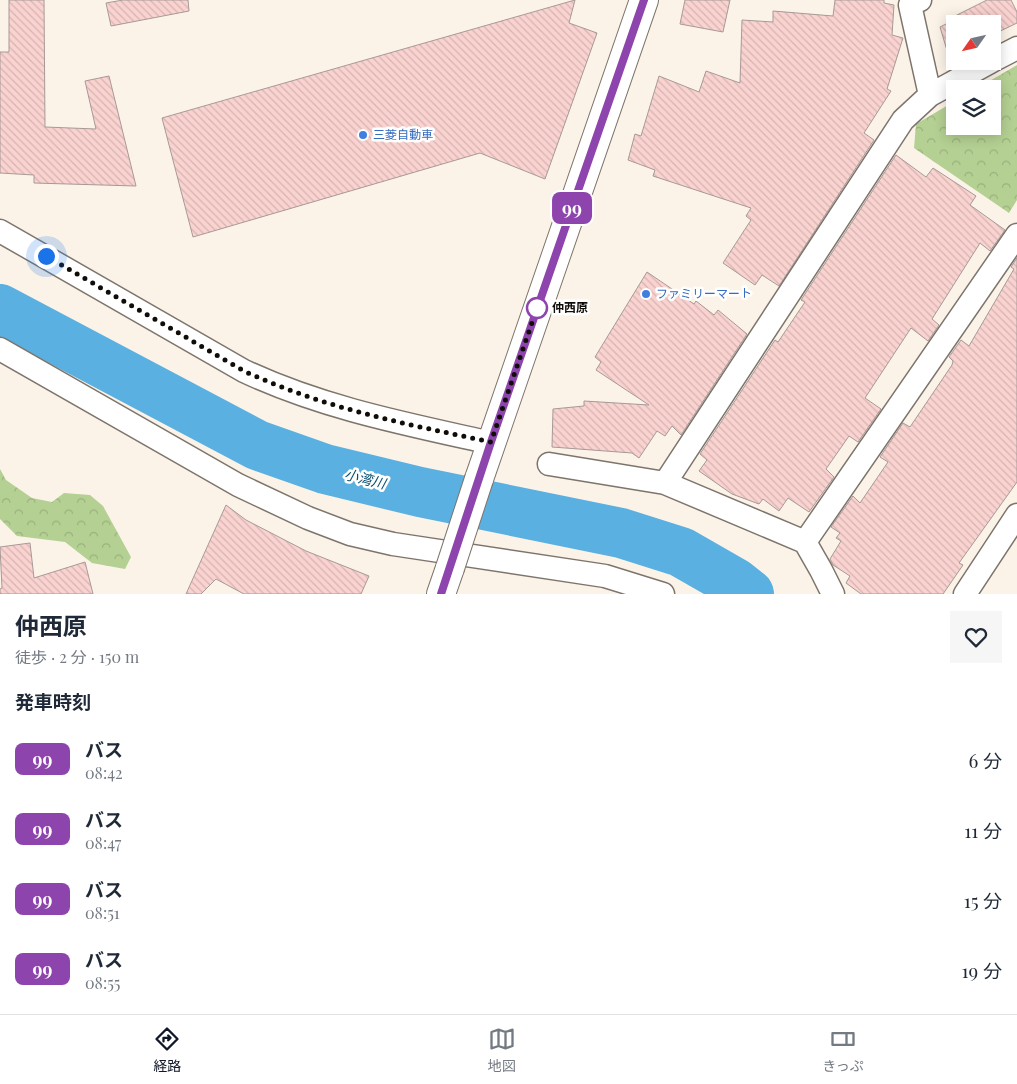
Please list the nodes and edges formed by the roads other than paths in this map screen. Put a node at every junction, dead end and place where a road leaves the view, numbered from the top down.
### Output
1 (644, 0) edge
2 (913, 2) edge
3 (1017, 48) edge
4 (1001, 56) edge
5 (976, 70) edge
6 (930, 95) junction
7 (0, 231) edge
8 (1017, 235) edge
9 (0, 349) edge
10 (491, 442) junction
11 (549, 464) dead end
12 (665, 483) junction
13 (1017, 515) edge
14 (805, 542) junction
15 (441, 594) edge
16 (663, 594) edge
17 (833, 594) edge
18 (965, 594) edge

1 - 10 street
2 - 6 street
3 - 4 street
5 - 6 street
6 - 12 street
7 - 10 street
8 - 14 street
9 - 16 street
10 - 15 street, bridge
11 - 12 street
12 - 14 street
13 - 18 street
14 - 17 street

